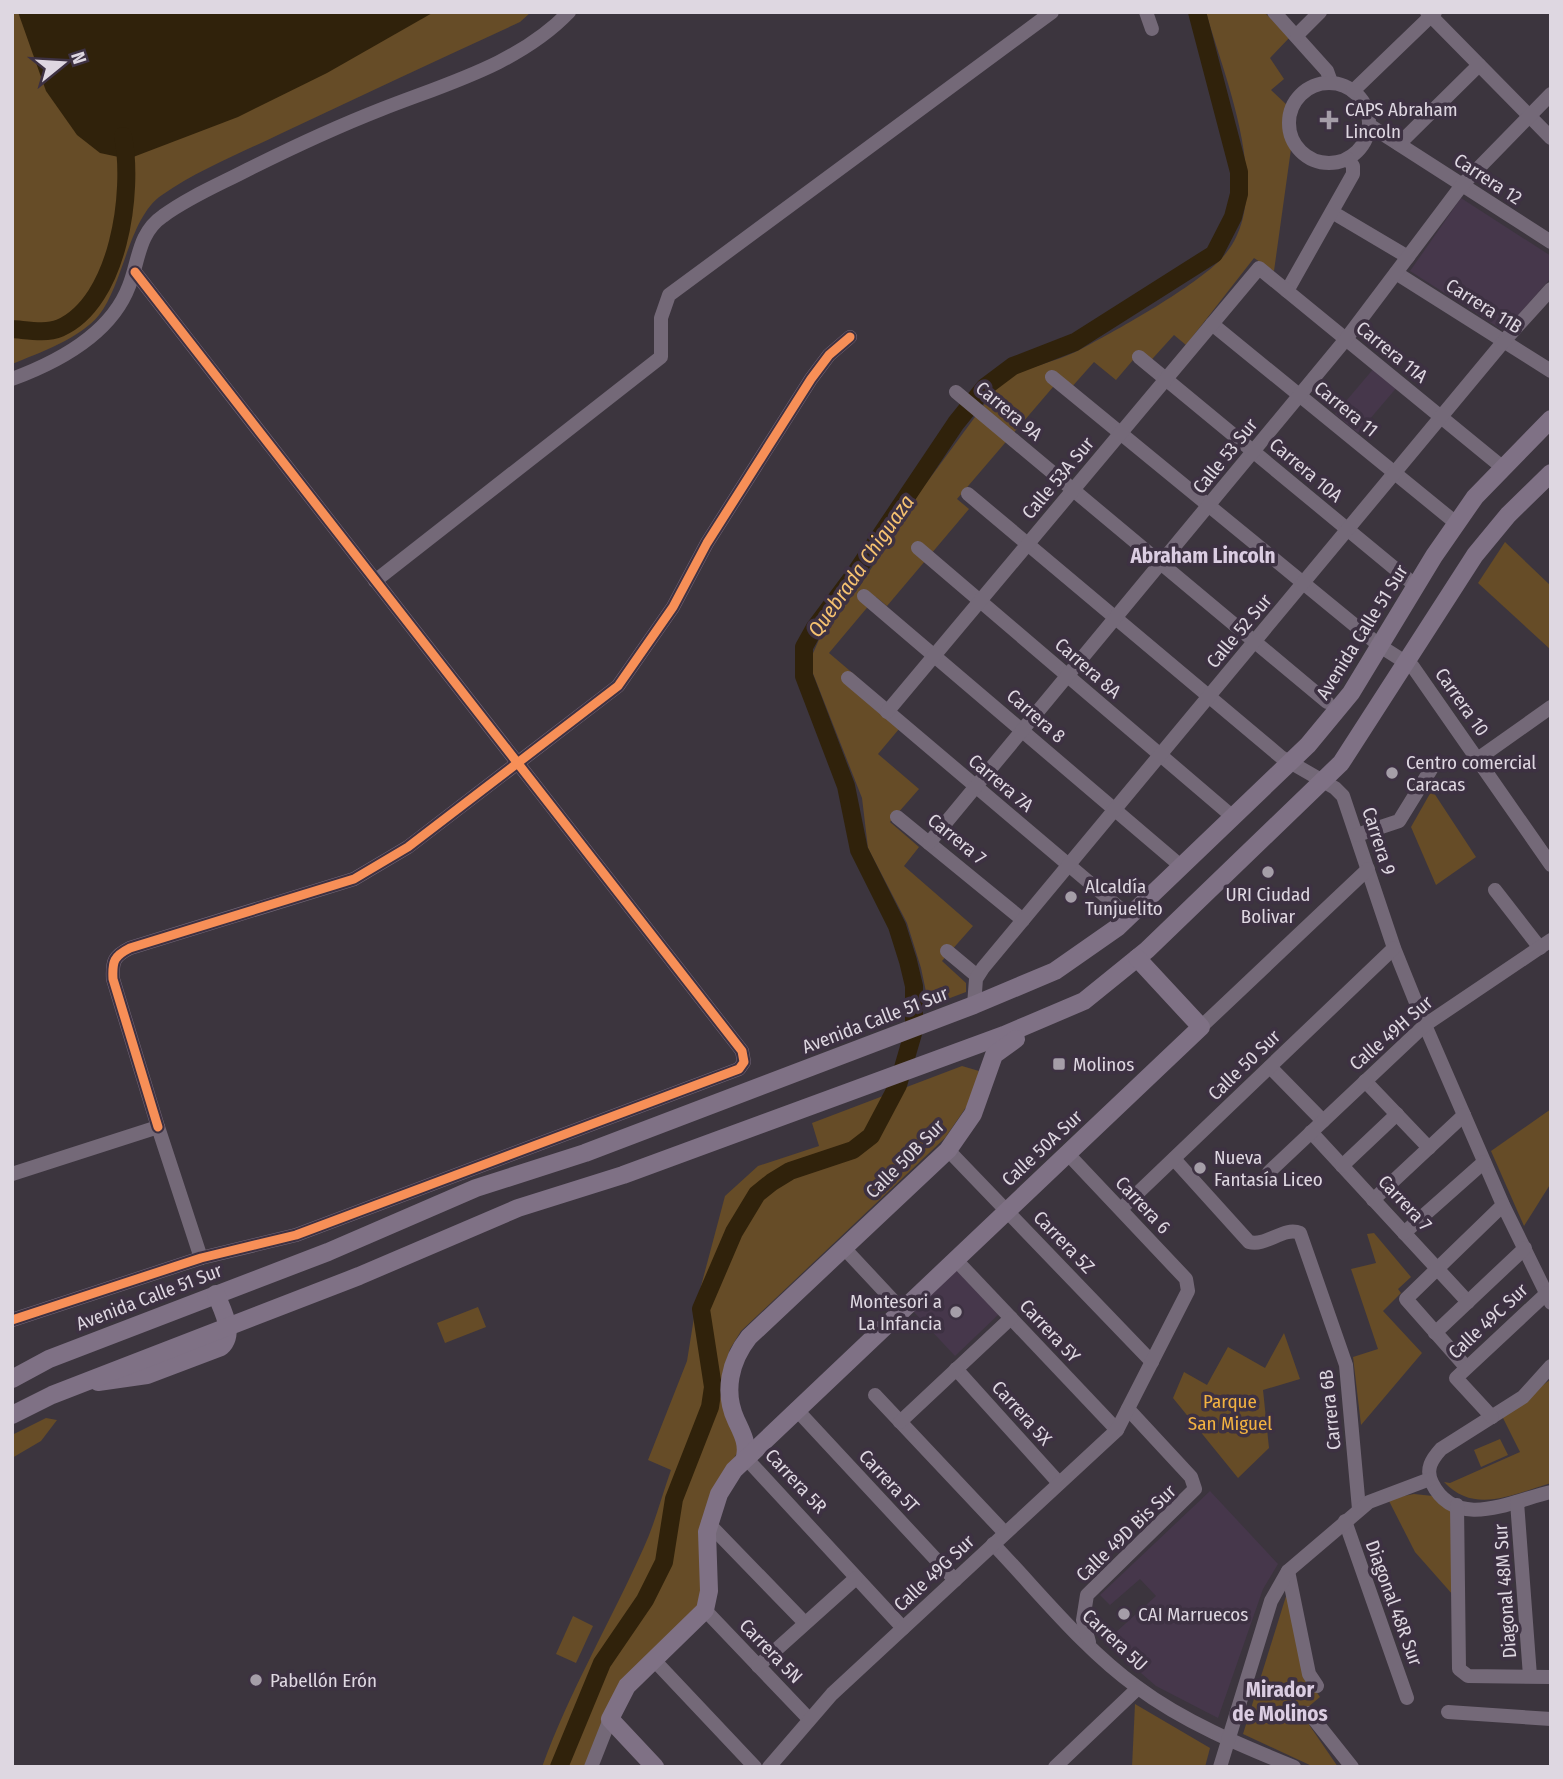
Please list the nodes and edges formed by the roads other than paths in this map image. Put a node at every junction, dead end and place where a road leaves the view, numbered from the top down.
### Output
1 (569, 12) edge
2 (1052, 12) edge
3 (1146, 12) edge
4 (1275, 12) edge
5 (1320, 12) edge
6 (1431, 14) edge
7 (1152, 29) dead end
8 (1297, 35) junction
9 (1479, 65) junction
10 (1331, 82) junction
11 (1353, 91) junction
12 (1551, 94) edge
13 (1528, 115) junction
14 (1369, 125) junction
15 (1551, 138) edge
16 (1399, 144) junction
17 (1348, 159) junction
18 (1462, 185) junction
19 (1332, 212) junction
20 (1551, 242) edge
21 (1408, 257) junction
22 (1259, 268) joint
23 (135, 272) junction
24 (1396, 273) junction
25 (1551, 289) edge
26 (1287, 291) junction
27 (1212, 324) junction
28 (850, 337) dead end
29 (1346, 340) junction
30 (1504, 341) junction
31 (1139, 356) dead end
32 (1551, 371) edge
33 (1052, 377) dead end
34 (12, 379) edge
35 (1166, 379) junction
36 (958, 394) dead end
37 (1300, 396) junction
38 (1441, 417) junction
39 (1551, 419) edge
40 (1120, 433) junction
41 (1254, 452) junction
42 (1502, 467) junction
43 (1395, 473) junction
44 (1551, 473) edge
45 (1073, 490) junction
46 (968, 494) dead end
47 (1209, 506) junction
48 (1456, 523) junction
49 (1348, 530) junction
50 (1027, 544) junction
51 (918, 548) dead end
52 (1161, 564) junction
53 (375, 581) junction
54 (1304, 584) junction
55 (1416, 586) junction
56 (864, 596) dead end
57 (980, 601) junction
58 (1116, 619) junction
59 (1255, 642) junction
60 (1380, 646) junction
61 (935, 655) junction
62 (1406, 662) junction
63 (1069, 676) junction
64 (848, 678) dead end
65 (1209, 697) junction
66 (1327, 702) dead end
67 (1551, 707) edge
68 (887, 712) junction
69 (1023, 731) junction
70 (1161, 756) junction
71 (1479, 758) junction
72 (1290, 762) junction
73 (517, 764) junction
74 (1433, 766) dead end
75 (1322, 781) junction
76 (976, 787) junction
77 (1116, 810) junction
78 (897, 817) dead end
79 (1233, 817) junction
80 (1357, 835) junction
81 (929, 843) junction
82 (1551, 865) edge
83 (1069, 866) junction
84 (1182, 867) junction
85 (1368, 869) junction
86 (1495, 890) dead end
87 (1130, 917) junction
88 (1023, 920) junction
89 (1545, 944) edge
90 (1394, 948) junction
91 (947, 951) dead end
92 (1137, 958) junction
93 (977, 976) junction
94 (975, 1005) junction
95 (1072, 1007) junction
96 (1425, 1025) junction
97 (1200, 1027) junction
98 (1270, 1067) junction
99 (1365, 1081) junction
100 (1397, 1114) junction
101 (1464, 1115) junction
102 (1323, 1121) junction
103 (158, 1127) junction
104 (1311, 1132) junction
105 (1429, 1148) junction
106 (948, 1150) junction
107 (1067, 1153) junction
108 (1174, 1158) junction
109 (1484, 1162) junction
110 (1342, 1166) junction
111 (1269, 1172) dead end
112 (12, 1174) edge
113 (1373, 1200) junction
114 (1503, 1205) junction
115 (1121, 1209) junction
116 (1006, 1210) junction
117 (1404, 1233) junction
118 (844, 1248) junction
119 (1525, 1248) junction
120 (201, 1258) junction
121 (955, 1259) junction
122 (1437, 1269) junction
123 (1188, 1285) joint
124 (216, 1294) junction
125 (1549, 1298) edge
126 (1468, 1302) junction
127 (901, 1309) junction
128 (1011, 1318) junction
129 (12, 1320) edge
130 (227, 1326) junction
131 (1435, 1333) junction
132 (750, 1337) joint
133 (1152, 1362) junction
134 (1551, 1366) edge
135 (956, 1369) junction
136 (1461, 1372) junction
137 (14, 1377) edge
138 (875, 1395) dead end
139 (796, 1409) junction
140 (1128, 1409) junction
141 (12, 1415) edge
142 (1492, 1417) junction
143 (900, 1422) junction
144 (1117, 1430) junction
145 (745, 1457) junction
146 (1430, 1479) junction
147 (1059, 1483) junction
148 (1551, 1492) edge
149 (1517, 1502) junction
150 (1457, 1505) junction
151 (1359, 1509) junction
152 (1345, 1521) junction
153 (708, 1523) junction
154 (1005, 1533) junction
155 (993, 1544) junction
156 (1288, 1571) junction
157 (856, 1577) junction
158 (955, 1580) junction
159 (705, 1610) junction
160 (805, 1623) junction
161 (903, 1628) junction
162 (1090, 1646) junction
163 (654, 1660) junction
164 (758, 1666) junction
165 (1530, 1676) junction
166 (1551, 1677) edge
167 (1317, 1686) dead end
168 (1138, 1688) junction
169 (1407, 1698) dead end
170 (1448, 1712) dead end
171 (1309, 1713) dead end
172 (610, 1719) junction
173 (809, 1719) junction
174 (1551, 1719) edge
175 (1228, 1741) junction
176 (591, 1767) edge
177 (655, 1767) edge
178 (755, 1767) edge
179 (769, 1767) edge
180 (1055, 1767) edge
181 (1220, 1767) edge
182 (1294, 1767) edge
183 (1352, 1767) edge

1 - 23 street
2 - 53 street
3 - 7 street
4 - 8 street
5 - 8 street
6 - 9 street
6 - 11 street
8 - 10 street
9 - 13 street
9 - 16 street
10 - 11 street
10 - 17 street
11 - 14 street
12 - 13 street, Calle 53 Sur
13 - 15 street
13 - 18 street, Calle 53 Sur
14 - 16 street, Carrera 12
14 - 17 street
16 - 18 street, Carrera 12
17 - 19 street
18 - 20 street, Carrera 12
18 - 21 street, Calle 53 Sur
19 - 21 street
19 - 26 street
21 - 24 street, Calle 53 Sur
22 - 26 street, Carrera 11A
22 - 27 street, Calle 53A Sur
23 - 34 street
23 - 53 street
24 - 29 street, Calle 53 Sur
24 - 30 street, Carrera 11B
25 - 30 street, Calle 52 Sur
26 - 29 street, Carrera 11A
27 - 35 street, Calle 53A Sur
27 - 37 street, Carrera 11
28 - 73 street
29 - 37 street, Calle 53 Sur
29 - 38 street, Carrera 11A
30 - 32 street, Carrera 11B
30 - 38 street, Calle 52 Sur
31 - 35 street, Carrera 10A
33 - 40 street, Carrera 10
35 - 40 street, Calle 53A Sur
35 - 41 street, Carrera 10A
36 - 45 street, Carrera 9A
37 - 41 street, Calle 53 Sur
37 - 43 street, Carrera 11
38 - 42 street, Carrera 11A
38 - 43 street, Calle 52 Sur
39 - 42 main road, Avenida Calle 51 Sur
40 - 45 street, Calle 53A Sur
40 - 47 street, Carrera 10
41 - 47 street, Calle 53 Sur
41 - 49 street, Carrera 10A
42 - 48 main road, Avenida Calle 51 Sur
43 - 48 street, Carrera 11
43 - 49 street, Calle 52 Sur
44 - 62 main road
45 - 50 street, Calle 53A Sur
45 - 52 street, Carrera 9A
46 - 50 street, Carrera 9
47 - 52 street, Calle 53 Sur
47 - 54 street, Carrera 10
48 - 55 main road, Avenida Calle 51 Sur
49 - 54 street, Calle 52 Sur
49 - 55 street, Carrera 10A
50 - 57 street, Calle 53A Sur
50 - 58 street, Carrera 9
51 - 57 street, Carrera 8A
52 - 58 street, Calle 53 Sur
52 - 59 street, Carrera 9A
53 - 73 street
54 - 59 street, Calle 52 Sur
54 - 60 street, Carrera 10
55 - 60 main road, Avenida Calle 51 Sur
56 - 61 street, Carrera 8
57 - 61 street, Calle 53A Sur
57 - 63 street, Carrera 8A
58 - 63 street, Calle 53 Sur
58 - 65 street, Carrera 9
59 - 65 street, Calle 52 Sur
59 - 66 street, Carrera 9A
60 - 62 street, Carrera 10
60 - 72 main road, Avenida Calle 51 Sur
61 - 68 street, Calle 53A Sur
61 - 69 street, Carrera 8
62 - 71 street, Carrera 10
62 - 75 main road
63 - 69 street, Calle 53 Sur
63 - 70 street, Carrera 8A
64 - 68 street, Carrera 7A
65 - 70 street, Calle 52 Sur
65 - 72 street, Carrera 9
67 - 71 street
68 - 76 street, Carrera 7A
69 - 76 street, Calle 53 Sur
69 - 77 street, Carrera 8
70 - 77 street, Calle 52 Sur
70 - 79 street, Carrera 8A
71 - 82 street, Carrera 10
72 - 75 street, Carrera 9
72 - 79 main road, Avenida Calle 51 Sur
73 - 103 street
73 - 120 street
74 - 80 street
75 - 80 street, Carrera 9
75 - 92 main road
76 - 81 street, Calle 53 Sur
76 - 83 street, Carrera 7A
77 - 83 street, Calle 52 Sur
77 - 84 street, Carrera 8
78 - 81 street, Carrera 7
79 - 84 main road, Avenida Calle 51 Sur
80 - 85 street, Carrera 9
81 - 88 street, Carrera 7
83 - 87 street, Carrera 7A
83 - 88 street, Calle 52 Sur
84 - 87 main road, Avenida Calle 51 Sur
85 - 90 street, Carrera 9
85 - 97 street, Calle 50A Sur
86 - 89 street
87 - 94 main road, Avenida Calle 51 Sur
88 - 93 street, Calle 52 Sur
89 - 96 street, Calle 49H Sur
90 - 96 street, Carrera 9
90 - 98 street, Calle 50 Sur
91 - 93 street
92 - 95 main road
92 - 97 main road
93 - 94 street
94 - 124 main road, Avenida Calle 51 Sur
95 - 106 main road, Calle 50B Sur
95 - 130 main road
96 - 99 street, Calle 49H Sur
96 - 101 street, Carrera 9
97 - 107 main road, Calle 50A Sur
98 - 102 street
98 - 108 street, Calle 50 Sur
99 - 100 street
99 - 102 street, Calle 49H Sur
100 - 105 street
100 - 110 street
101 - 105 street
101 - 109 street, Carrera 9
102 - 104 street, Calle 49H Sur
103 - 112 street
103 - 120 street
104 - 110 street, Carrera 7
104 - 111 street, Calle 49H Sur
105 - 113 street
106 - 116 street, Carrera 5Z
106 - 118 main road, Calle 50B Sur
107 - 115 street, Carrera 6
107 - 116 main road, Calle 50A Sur
108 - 115 street, Calle 50 Sur
108 - 151 street, Carrera 6B
109 - 114 street, Carrera 9
109 - 117 street
110 - 113 street, Carrera 7
113 - 117 street, Carrera 7
114 - 119 street, Carrera 9
114 - 122 street
115 - 123 street, Carrera 6
116 - 121 main road, Calle 50A Sur
116 - 133 street, Carrera 5Z
117 - 122 street, Carrera 7
118 - 127 street
118 - 132 main road, Calle 50B Sur
119 - 125 street, Carrera 9
119 - 126 street
120 - 129 street
121 - 127 main road, Calle 50A Sur
121 - 128 street, Carrera 5Y
122 - 126 street, Carrera 7
122 - 131 street
123 - 133 street, Calle 49G Sur
124 - 130 main road
124 - 137 main road, Avenida Calle 51 Sur
125 - 136 street, Calle 49C Sur
126 - 131 street
127 - 139 main road, Calle 50A Sur
128 - 135 street
128 - 144 street, Carrera 5Y
130 - 141 main road
131 - 136 street
132 - 145 main road, Carrera 5R
133 - 140 street, Calle 49G Sur
134 - 142 street
135 - 143 street
135 - 147 street, Carrera 5X
136 - 142 street
138 - 143 street
139 - 145 main road, Calle 50A Sur
139 - 158 street, Carrera 5T
140 - 144 street, Calle 49G Sur
140 - 162 street, Calle 49D Bis Sur
142 - 146 street
143 - 154 street
144 - 147 street, Calle 49G Sur
145 - 153 main road, Calle 50A Sur
145 - 157 street, Carrera 5R
146 - 150 street
146 - 151 street
147 - 154 street, Calle 49G Sur
148 - 149 street
149 - 150 street
149 - 165 street, Diagonal 48M Sur
150 - 165 street
151 - 152 street
152 - 156 street
152 - 169 street, Diagonal 48R Sur
153 - 159 main road
153 - 160 street
154 - 155 street, Calle 49G Sur
155 - 158 street, Calle 49G Sur
155 - 162 street, Carrera 5U
156 - 167 street
156 - 175 street
157 - 160 street
157 - 161 street, Carrera 5R
158 - 161 street, Calle 49G Sur
159 - 163 main road
159 - 164 street, Carrera 5N
160 - 164 street
161 - 173 street, Calle 49G Sur
162 - 168 street, Carrera 5U
163 - 172 main road
163 - 178 street
164 - 173 street, Carrera 5N
165 - 166 street
168 - 175 street, Carrera 5U
168 - 180 street
170 - 174 street
171 - 183 street
172 - 176 street
172 - 177 main road
173 - 179 street, Calle 49G Sur
175 - 181 street
175 - 182 street, Carrera 5U

